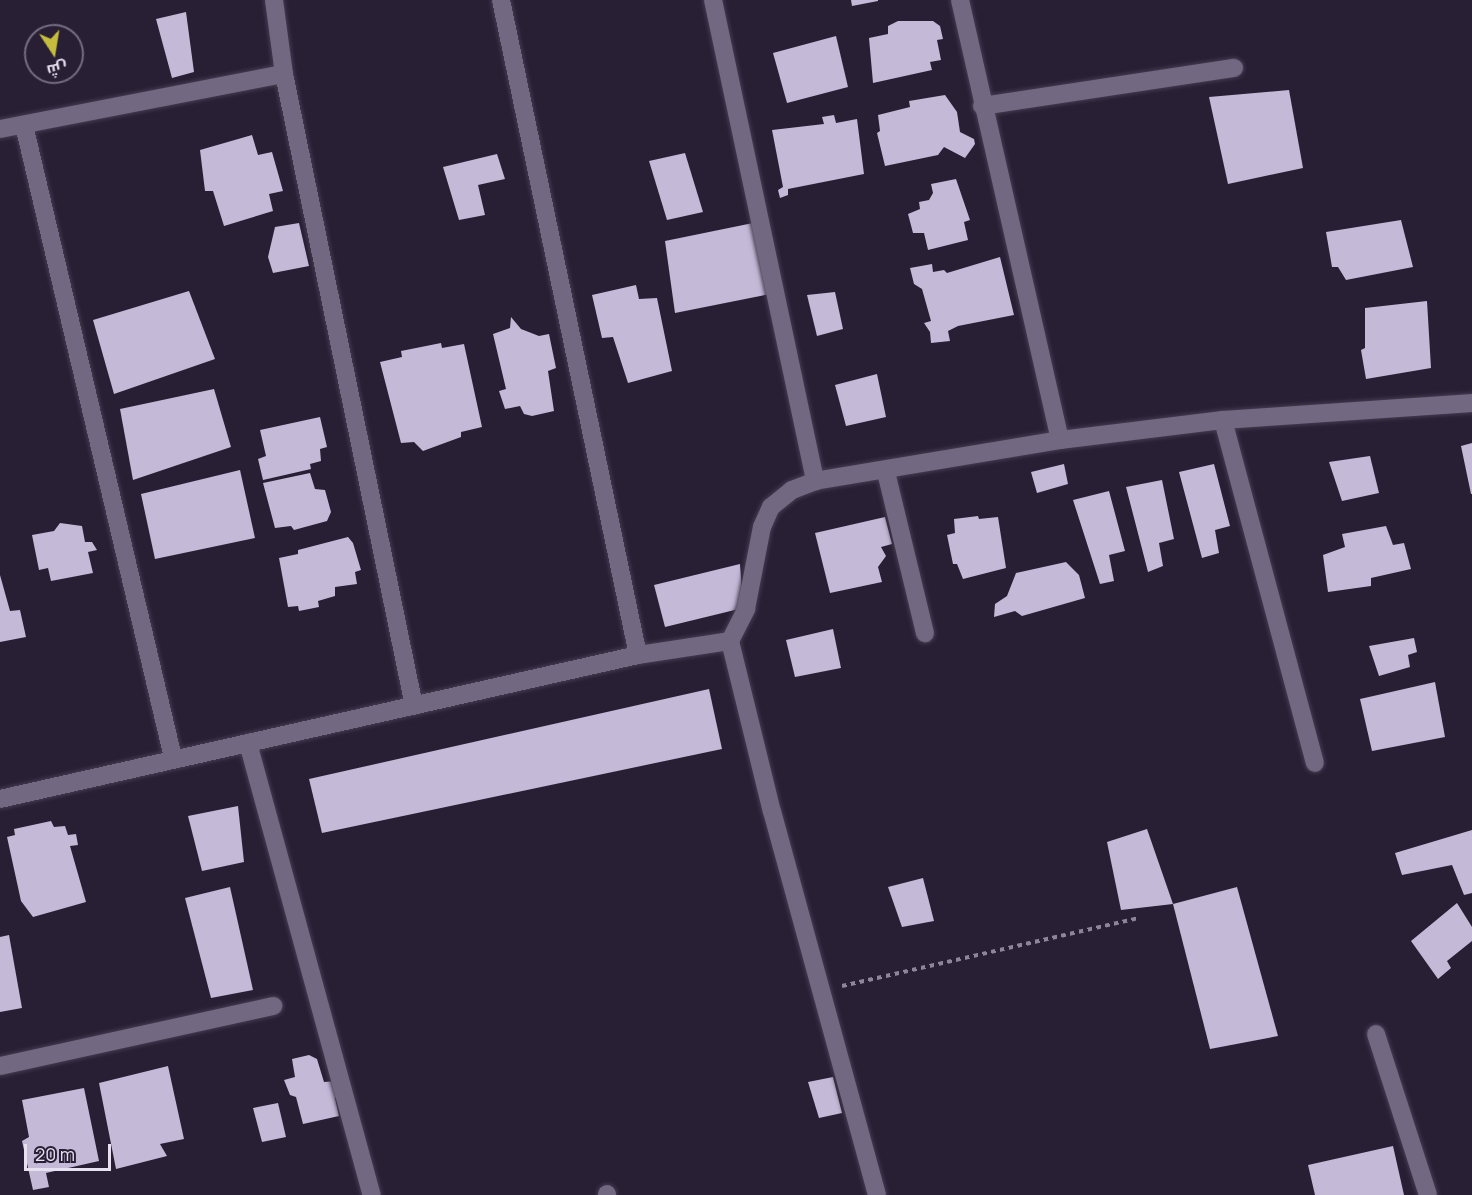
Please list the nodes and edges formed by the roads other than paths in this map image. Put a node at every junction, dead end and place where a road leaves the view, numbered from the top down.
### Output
1 (274, 0) edge
2 (501, 0) edge
3 (713, 0) edge
4 (960, 0) edge
5 (1234, 68) dead end
6 (285, 74) junction
7 (982, 106) junction
8 (24, 125) junction
9 (0, 129) edge
10 (1472, 403) edge
11 (1223, 420) junction
12 (1060, 440) junction
13 (886, 472) junction
14 (815, 481) junction
15 (925, 633) dead end
16 (730, 642) junction
17 (638, 656) junction
18 (414, 706) junction
19 (248, 743) junction
20 (173, 758) junction
21 (1315, 763) dead end
22 (0, 799) edge
23 (273, 1006) dead end
24 (1376, 1034) dead end
25 (0, 1066) edge
26 (372, 1195) edge
27 (877, 1195) edge
28 (1428, 1195) edge

1 - 6 street
2 - 17 street
3 - 14 street
4 - 7 street
5 - 7 street
6 - 8 street
6 - 18 street
7 - 12 street
8 - 9 street
8 - 20 street
10 - 11 street
11 - 12 street
11 - 21 street
12 - 13 street
13 - 14 street
13 - 15 street
14 - 16 street
16 - 17 street
16 - 27 street
17 - 18 street
18 - 19 street
19 - 20 street
19 - 26 street
20 - 22 street
23 - 25 street
24 - 28 street

